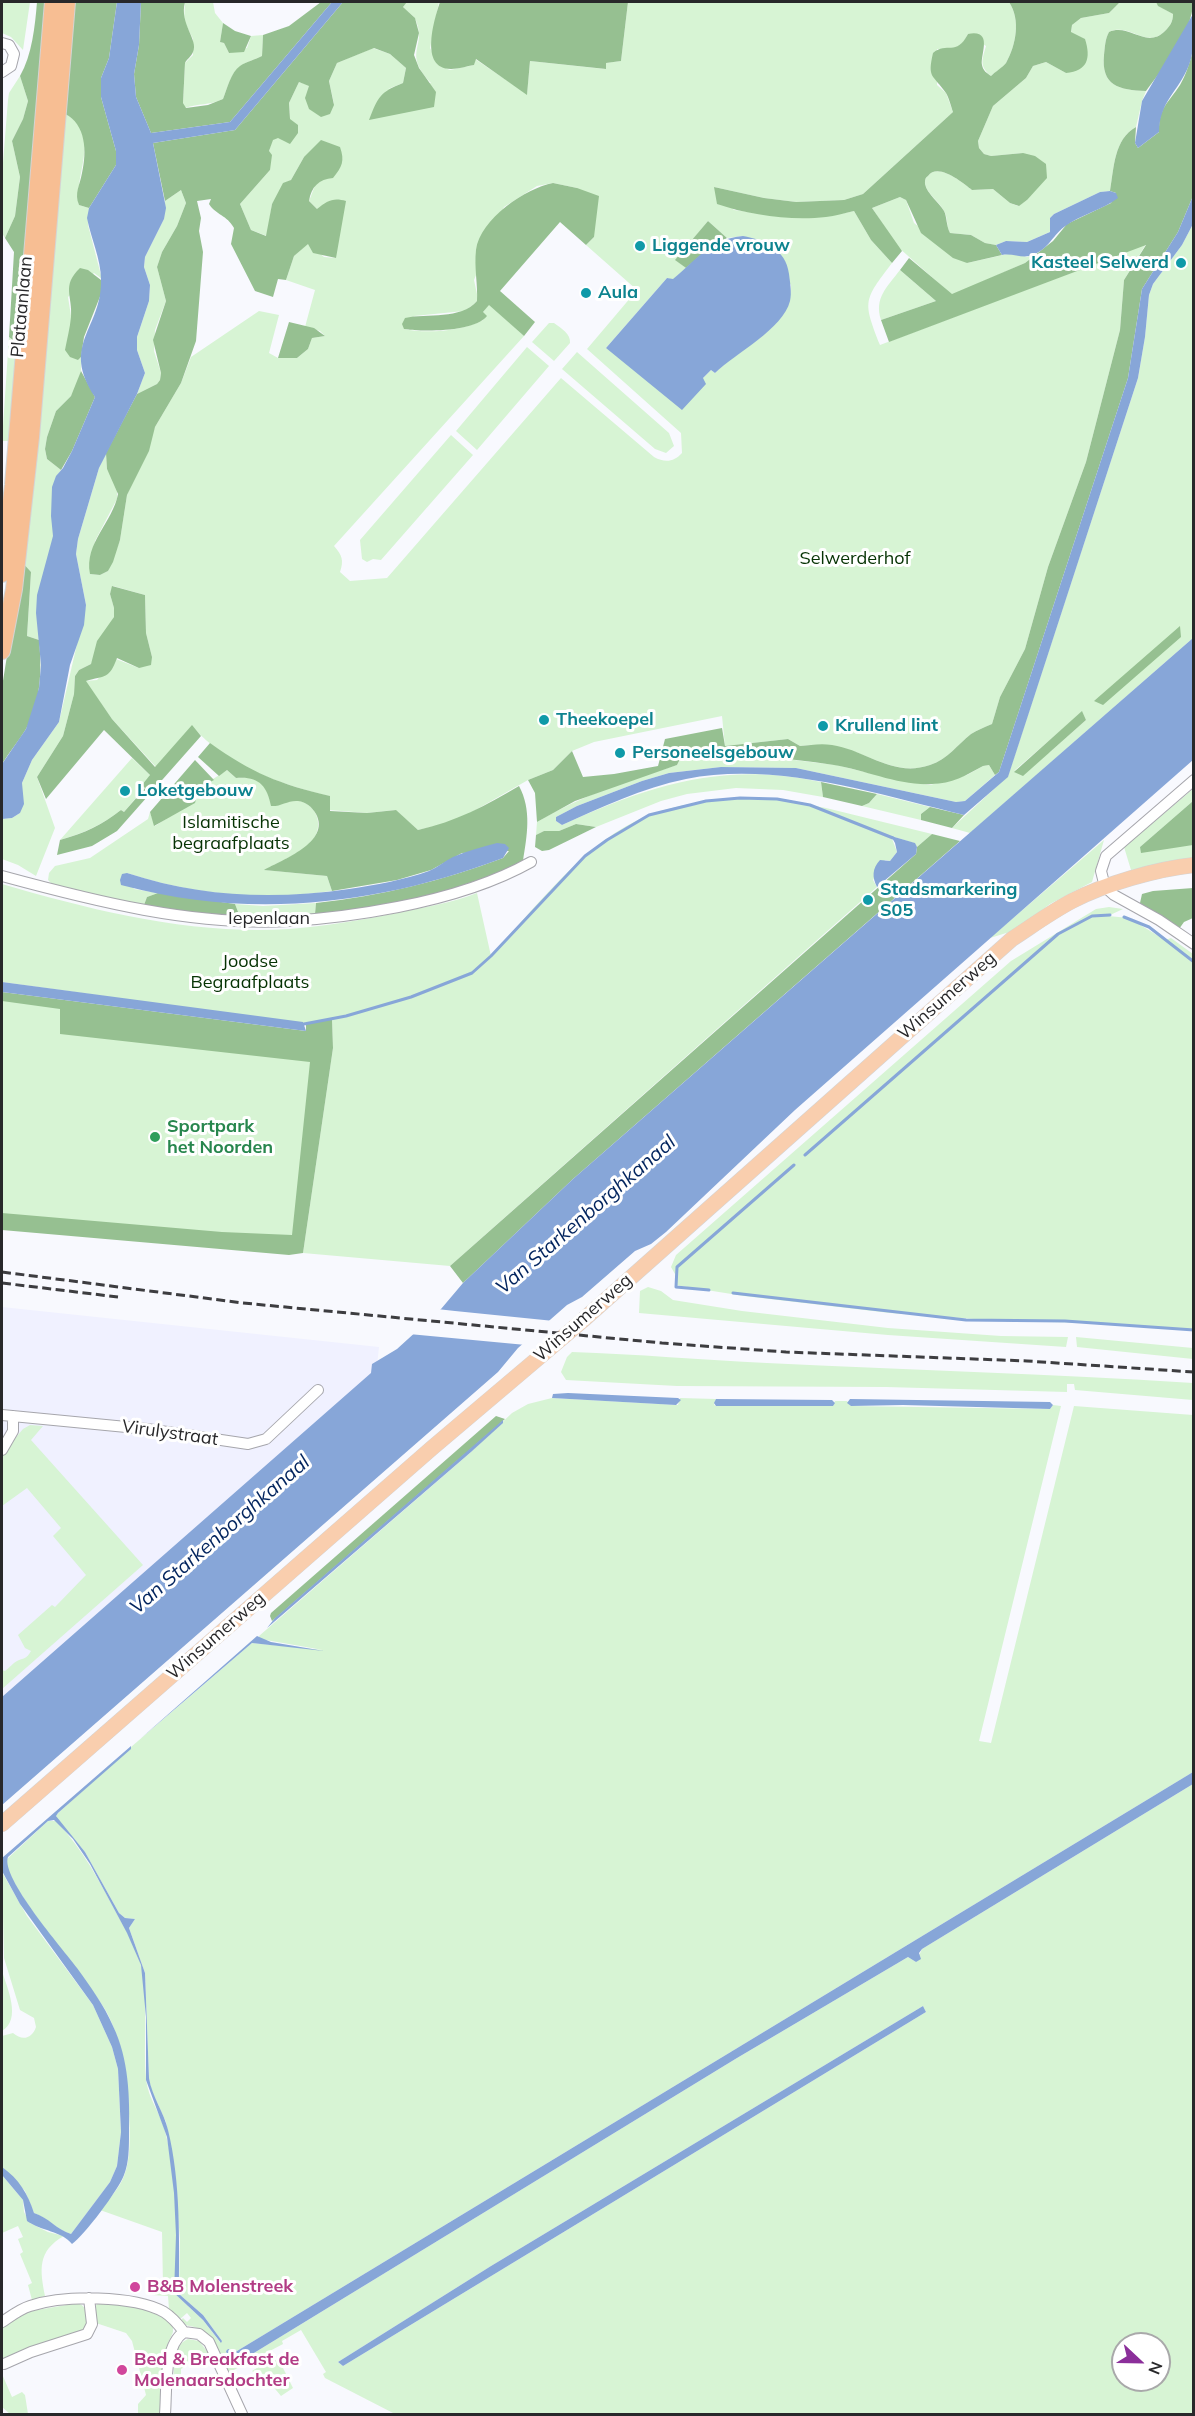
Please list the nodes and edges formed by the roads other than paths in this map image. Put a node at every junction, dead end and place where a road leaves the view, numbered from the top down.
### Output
1 (53, 2) edge
2 (67, 2) edge
3 (2, 43) edge
4 (2, 72) edge
5 (2, 574) edge
6 (2, 651) edge
7 (1194, 780) edge
8 (531, 862) dead end
9 (1194, 865) edge
10 (2, 876) edge
11 (1105, 887) junction
12 (1194, 944) edge
13 (318, 1390) dead end
14 (2, 1415) edge
15 (13, 1416) junction
16 (2, 1450) edge
17 (2, 1824) edge
18 (89, 2298) junction
19 (2, 2322) edge
20 (184, 2332) junction
21 (4, 2364) dead end
22 (165, 2415) edge
23 (242, 2415) edge

1 - 5 highway, Plataanlaan
2 - 6 highway, Plataanlaan
3 - 4 street
7 - 11 street
8 - 10 street, Iepenlaan
9 - 11 main road, Winsumerweg
11 - 12 street
11 - 17 main road, Winsumerweg
13 - 15 street, Virulystraat
14 - 15 street, Virulystraat
15 - 16 street
18 - 19 street
18 - 20 street
18 - 21 street
20 - 22 street
20 - 23 street

